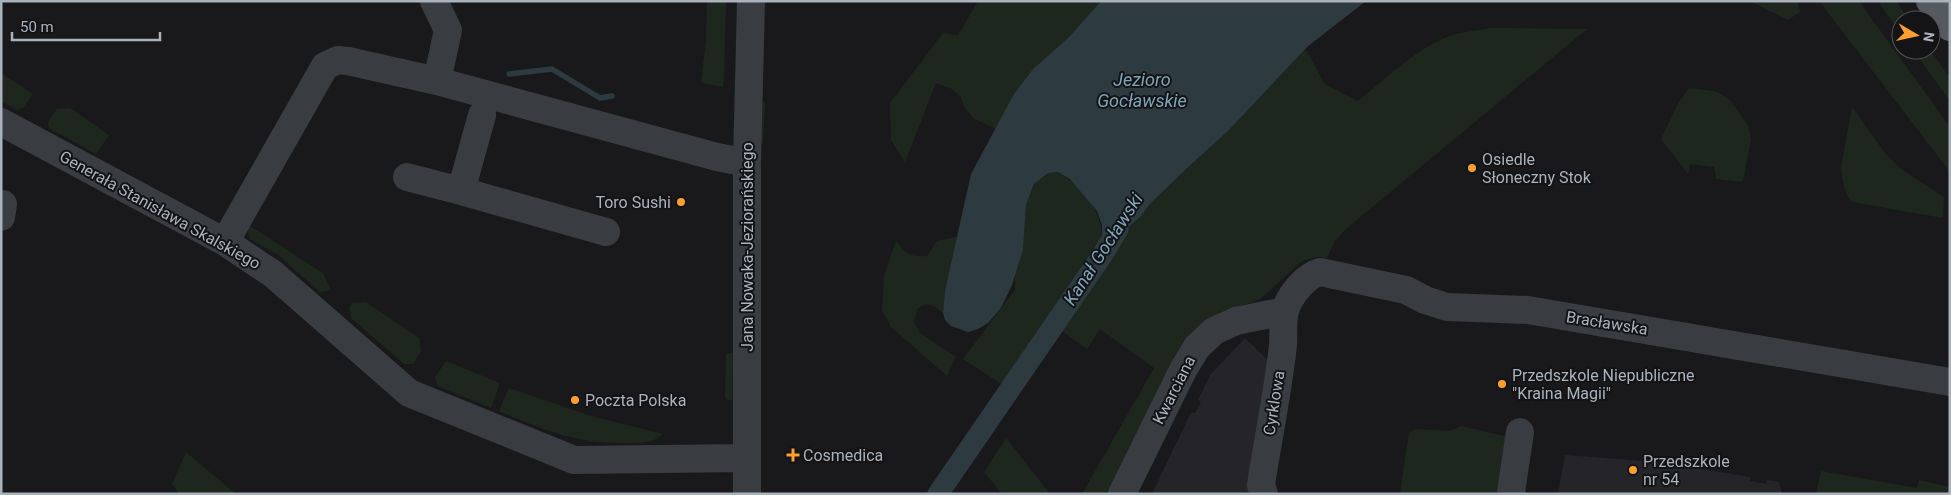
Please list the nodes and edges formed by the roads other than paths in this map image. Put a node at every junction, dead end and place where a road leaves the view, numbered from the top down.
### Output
1 (434, 1) edge
2 (751, 1) edge
3 (1930, 1) edge
4 (1950, 28) edge
5 (437, 81) junction
6 (482, 116) dead end
7 (1, 122) edge
8 (747, 163) junction
9 (407, 177) dead end
10 (461, 191) junction
11 (606, 232) dead end
12 (225, 242) junction
13 (1285, 311) junction
14 (1950, 382) edge
15 (1520, 432) dead end
16 (747, 458) junction
17 (748, 494) edge
18 (1122, 494) edge
19 (1264, 494) edge
20 (1512, 494) edge

1 - 5 street
2 - 8 street, Jana Nowaka-Jeziorańskiego
3 - 4 main road
5 - 8 street
5 - 12 street
6 - 10 street
7 - 12 street, Generała Stanisława Skalskiego
8 - 16 street, Jana Nowaka-Jeziorańskiego
9 - 10 street
10 - 11 street
12 - 16 street, Generała Stanisława Skalskiego
13 - 14 street, Bracławska
13 - 18 street, Kwarciana
13 - 19 street, Cyrklowa
15 - 20 street
16 - 17 street, Jana Nowaka-Jeziorańskiego

